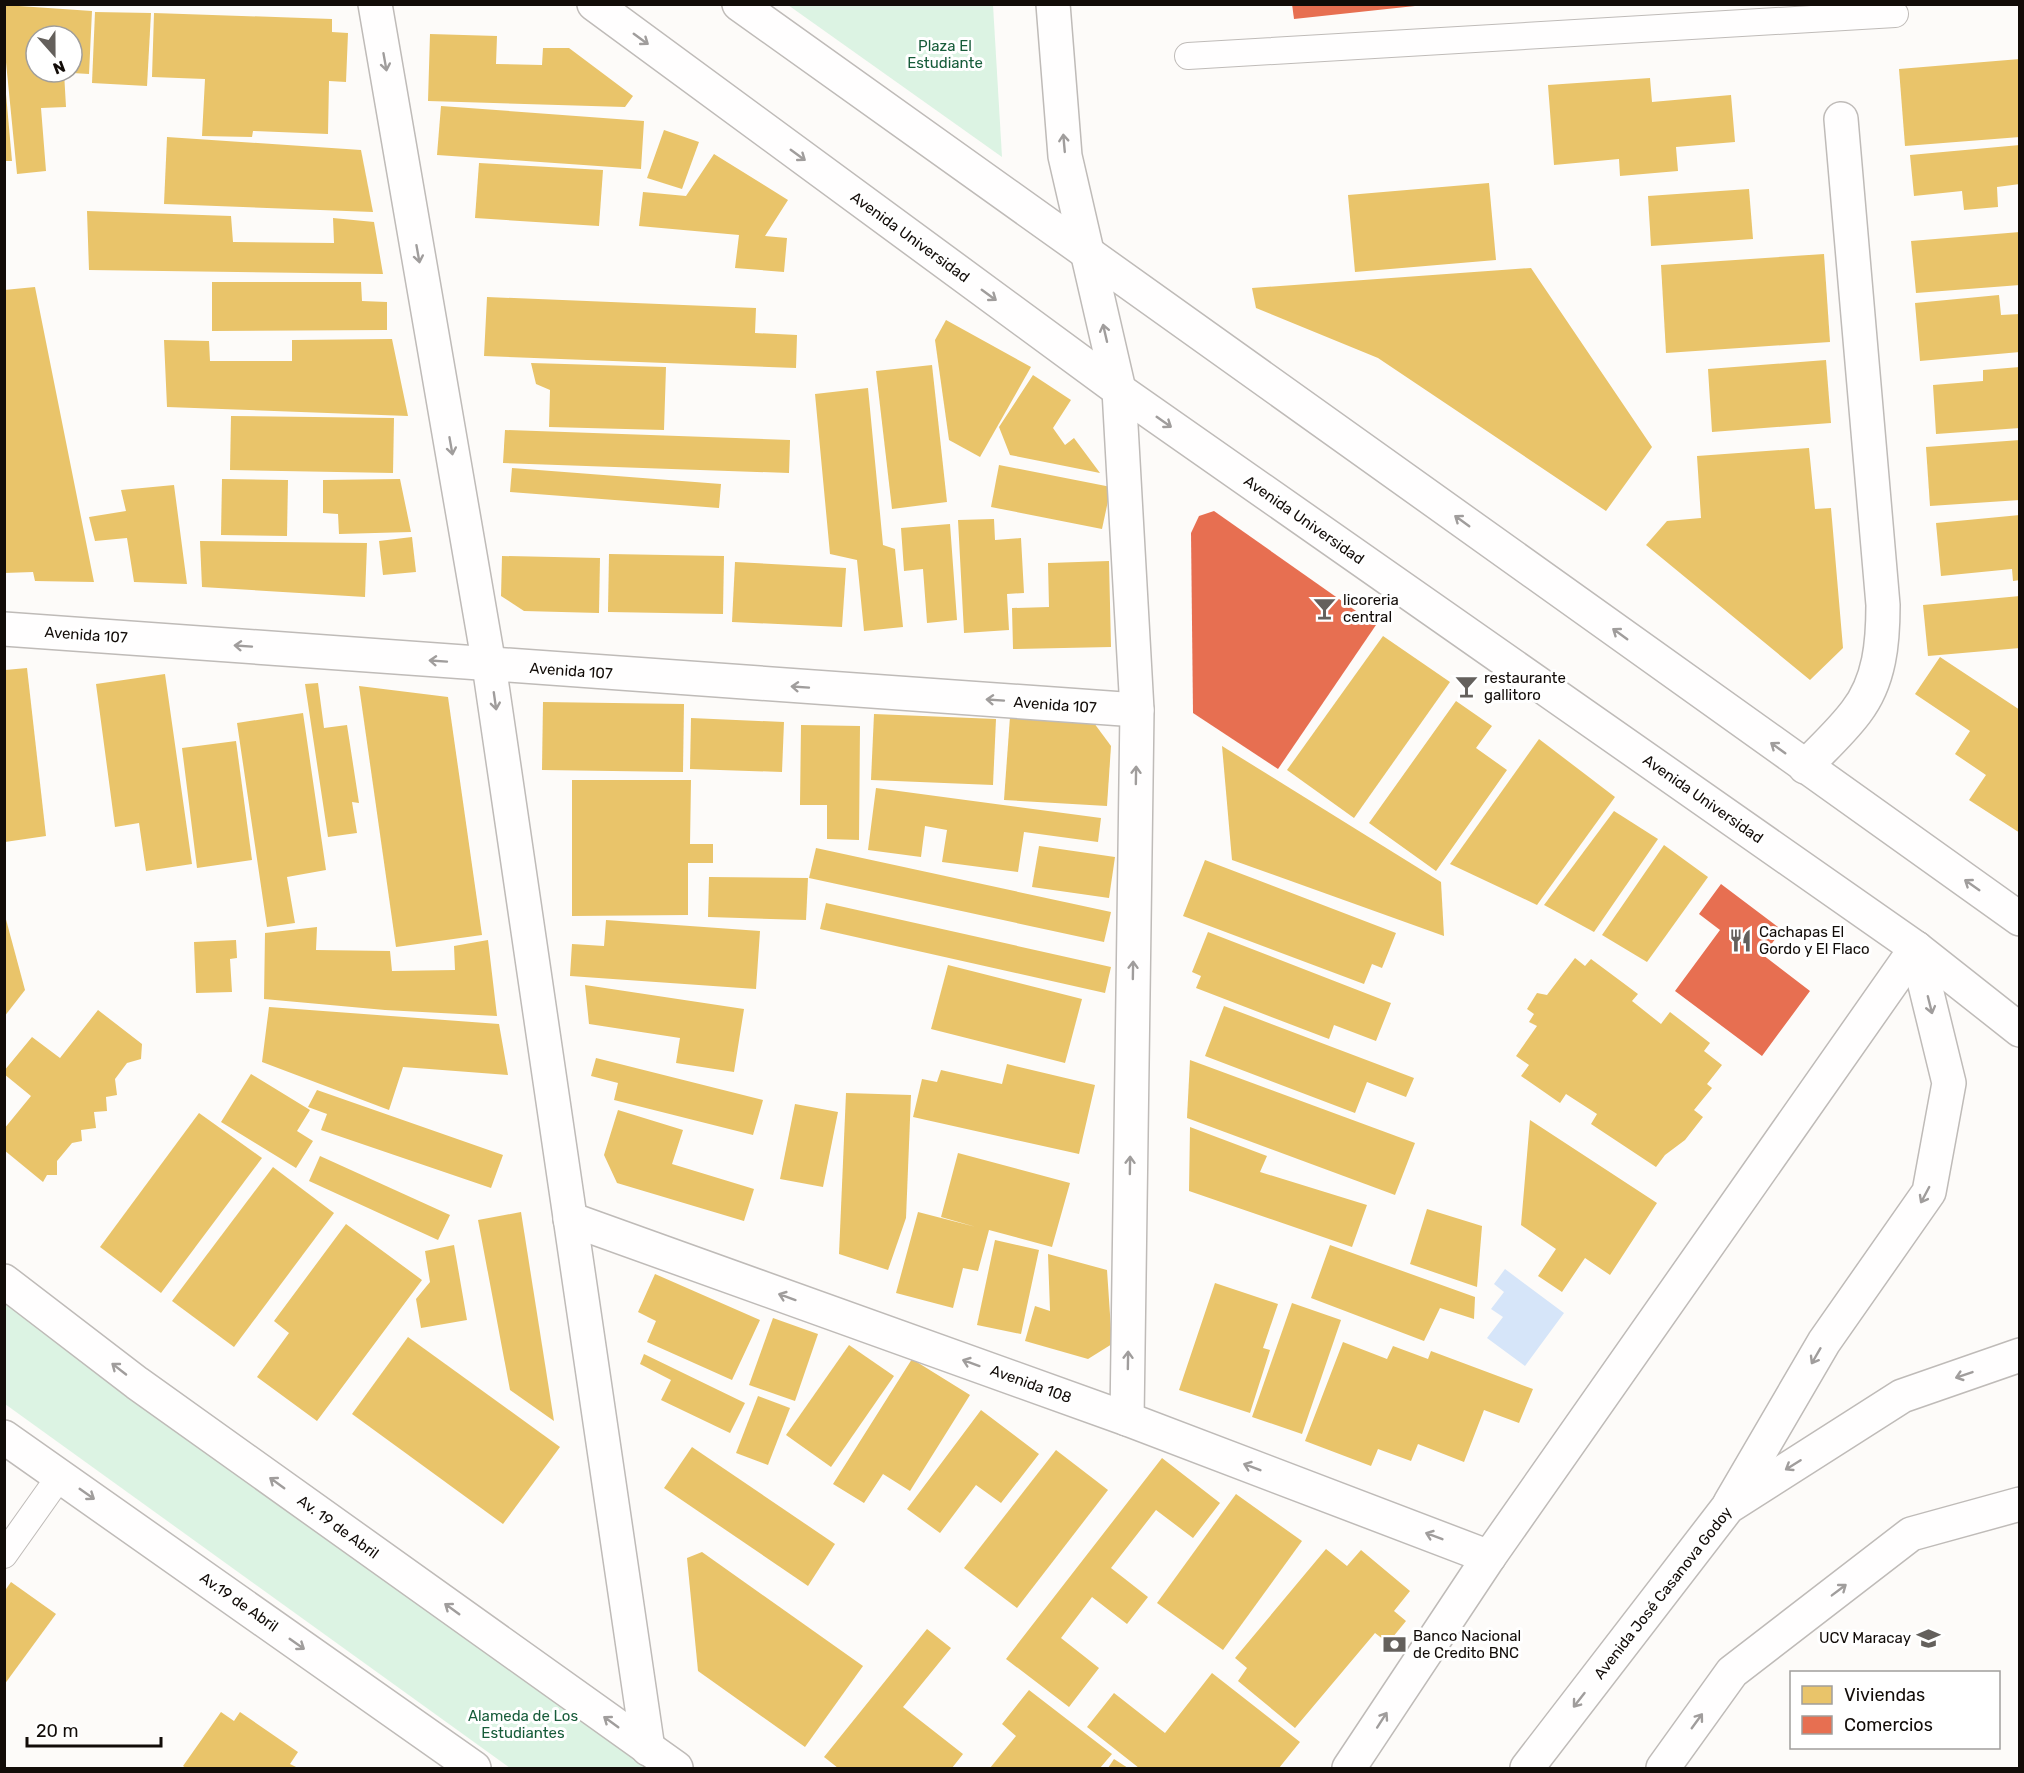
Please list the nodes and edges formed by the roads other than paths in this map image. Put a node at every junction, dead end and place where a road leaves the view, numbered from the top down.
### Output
1 (375, 4) edge
2 (594, 4) edge
3 (739, 4) edge
4 (1053, 4) edge
5 (1895, 14) dead end
6 (1188, 56) dead end
7 (1841, 119) dead end
8 (1086, 251) junction
9 (1119, 390) junction
10 (4, 628) edge
11 (489, 665) junction
12 (1137, 710) junction
13 (1805, 767) junction
14 (2019, 919) edge
15 (1916, 948) junction
16 (2019, 1030) edge
17 (570, 1219) junction
18 (4, 1281) edge
19 (2019, 1355) edge
20 (1127, 1419) junction
21 (4, 1437) edge
22 (60, 1476) junction
23 (2019, 1504) edge
24 (1728, 1507) junction
25 (8, 1543) edge
26 (1489, 1557) junction
27 (648, 1749) junction
28 (474, 1768) edge
29 (676, 1768) edge
30 (1349, 1768) edge
31 (1527, 1768) edge
32 (1663, 1768) edge

1 -> 11 street
2 -> 9 street, Avenida Universidad
3 - 8 street
8 -> 4 street
5 - 6 lane
7 - 13 street
9 -> 8 street
13 -> 8 street
9 - 12 street
9 -> 15 street, Avenida Universidad
11 -> 10 street, Avenida 107
12 -> 11 street, Avenida 107
11 -> 17 street
20 -> 12 street
14 -> 13 street
15 - 16 street, Avenida Universidad
15 -> 24 street
15 - 26 street
20 -> 17 street, Avenida 108
17 - 27 street
27 -> 18 street, Av. 19 de Abril
19 -> 24 street, Avenida José Casanova Godoy
26 -> 20 street, Avenida 108
21 - 22 street, Av.19 de Abril
22 - 25 lane
22 -> 28 street, Av.19 de Abril
32 -> 23 street
24 -> 31 street, Avenida José Casanova Godoy
30 -> 26 street
27 - 29 street, Av. 19 de Abril

